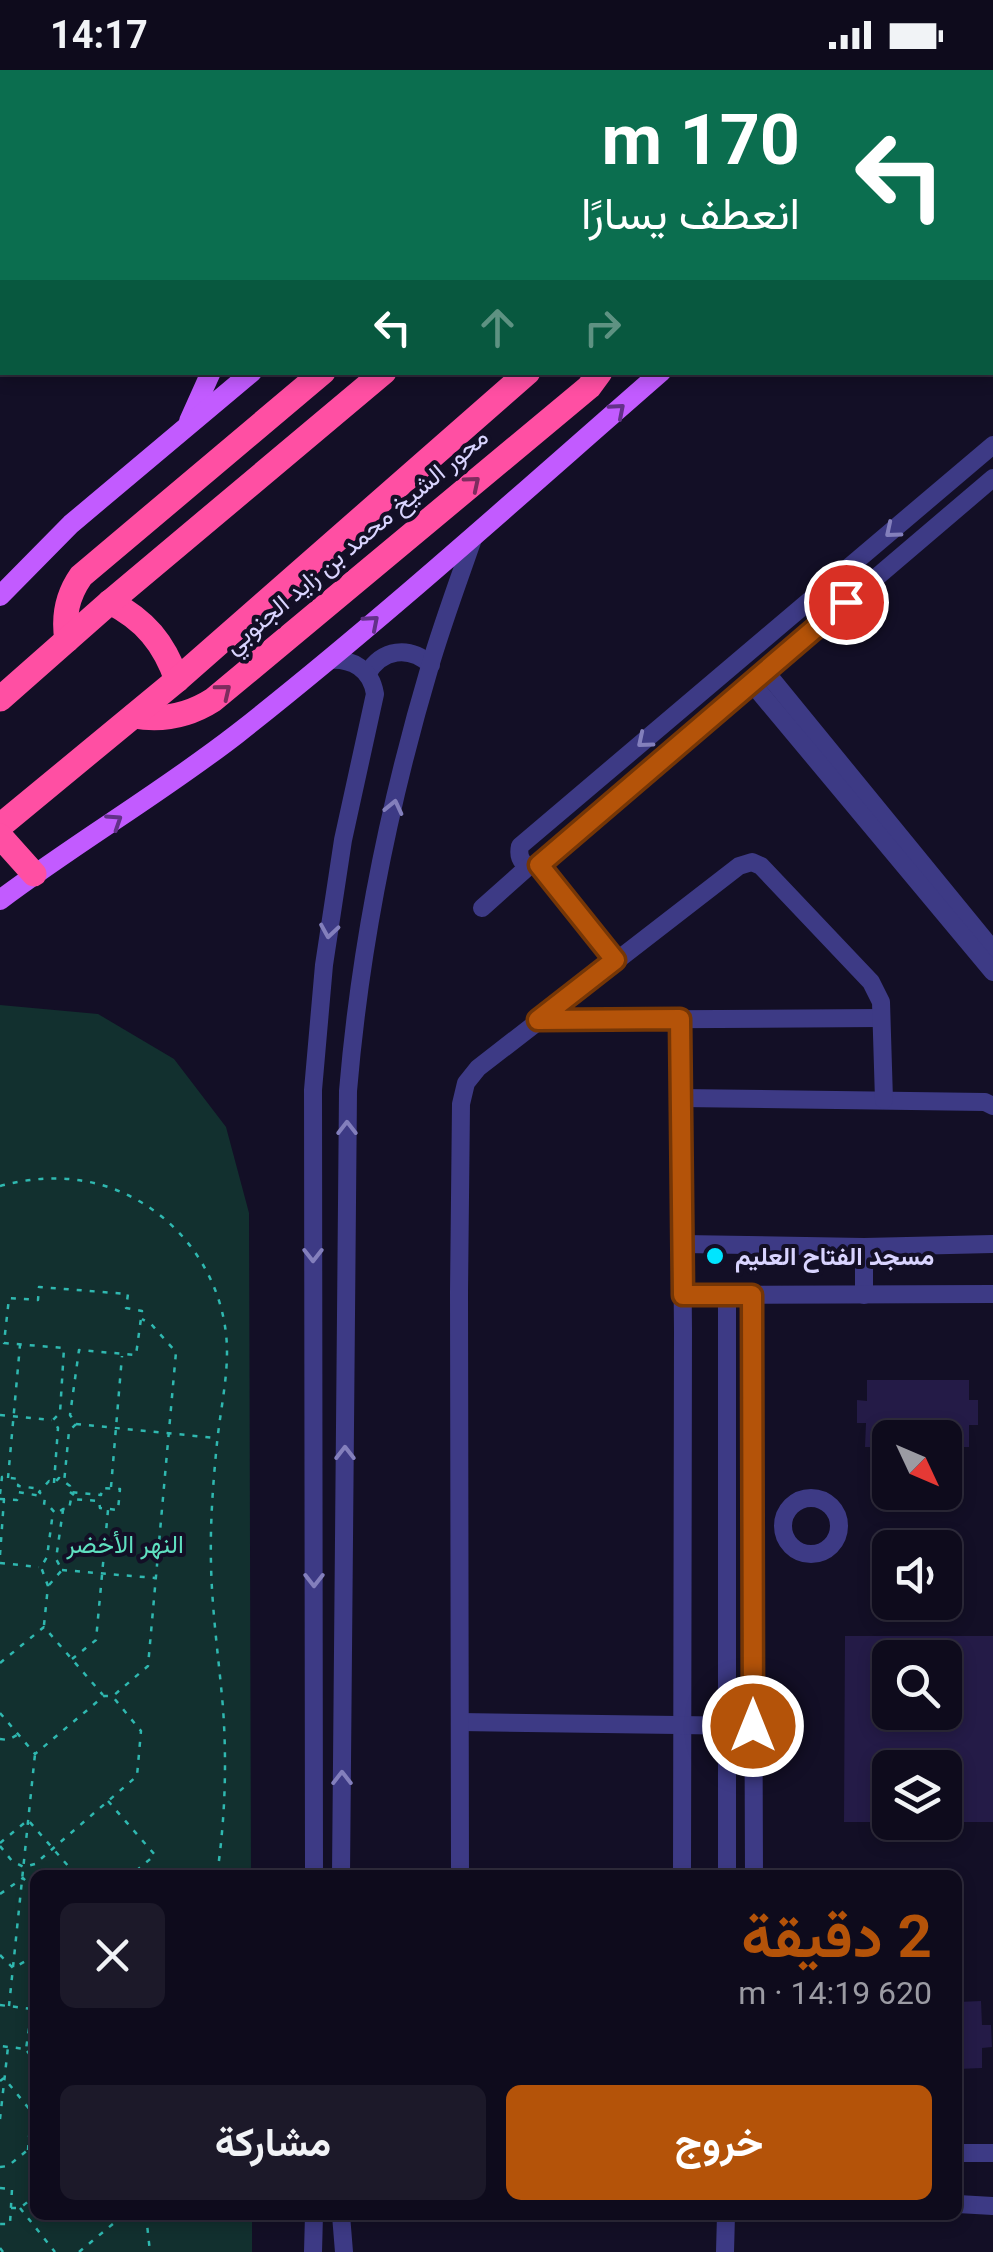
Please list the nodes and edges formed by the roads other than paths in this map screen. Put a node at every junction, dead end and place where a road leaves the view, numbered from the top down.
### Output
1 (209, 375) edge
2 (248, 375) edge
3 (319, 375) edge
4 (380, 375) edge
5 (525, 375) edge
6 (597, 375) edge
7 (657, 375) edge
8 (182, 431) junction
9 (993, 445) edge
10 (993, 478) edge
11 (939, 491) junction
12 (955, 510) junction
13 (474, 534) junction
14 (0, 596) edge
15 (110, 602) junction
16 (67, 640) junction
17 (328, 660) junction
18 (431, 665) junction
19 (367, 674) junction
20 (758, 677) junction
21 (177, 680) junction
22 (0, 699) edge
23 (134, 716) junction
24 (0, 826) edge
25 (0, 836) edge
26 (534, 865) junction
27 (34, 874) junction
28 (0, 900) edge
29 (482, 908) dead end
30 (993, 950) edge
31 (615, 960) junction
32 (993, 972) edge
33 (881, 1018) junction
34 (680, 1019) junction
35 (538, 1020) junction
36 (681, 1098) junction
37 (884, 1100) junction
38 (993, 1106) edge
39 (683, 1244) junction
40 (993, 1244) edge
41 (864, 1246) junction
42 (864, 1294) junction
43 (993, 1294) edge
44 (683, 1295) junction
45 (727, 1295) junction
46 (752, 1295) junction
47 (727, 1529) junction
48 (752, 1529) junction
49 (783, 1529) dead end
50 (460, 1722) junction
51 (683, 1725) junction
52 (727, 1726) junction
53 (753, 1726) junction
54 (314, 1870) edge
55 (341, 1870) edge
56 (460, 1870) edge
57 (682, 1870) edge
58 (728, 1870) edge
59 (754, 1870) edge
60 (962, 2153) edge
61 (993, 2154) edge
62 (962, 2204) edge
63 (993, 2206) edge
64 (314, 2220) edge
65 (341, 2220) edge
66 (726, 2220) edge
67 (314, 2252) edge
68 (344, 2252) edge
69 (726, 2252) edge

1 - 8 main road
2 - 8 main road
3 - 16 highway
4 - 15 highway
5 - 21 highway, محور الشيخ محمد بن زايد الجنوبي
23 -> 6 highway, محور الشيخ محمد بن زايد الجنوبي
13 -> 7 main road
8 - 14 main road
9 - 11 street
10 - 12 street
11 - 12 street
11 -> 26 street
12 - 20 street
17 -> 13 main road
13 - 18 street
15 - 16 highway
15 - 21 highway
16 - 22 highway
17 - 19 street
27 -> 17 main road
18 - 19 street
55 -> 18 street
19 -> 54 street
20 - 26 street
20 - 30 street
20 - 32 street
21 - 23 highway, محور الشيخ محمد بن زايد الجنوبي
23 - 24 highway, محور الشيخ محمد بن زايد الجنوبي
25 - 27 highway
26 - 29 street
26 - 31 street
27 - 28 main road
31 - 33 street
31 - 35 street
33 - 34 street
33 - 37 street
34 - 35 street
34 - 36 street
35 - 50 street
36 - 37 street
36 - 39 street
37 - 38 street
39 - 41 street
39 - 44 street
40 - 41 street
41 - 42 street
42 - 43 street
42 - 46 street
44 - 45 street
44 - 51 street
45 - 46 street
45 - 47 street
46 - 48 street
47 - 48 street
47 - 52 street
48 - 49 street
48 - 53 street
50 - 51 street
50 - 56 street
51 - 52 street
51 - 57 street
52 - 53 street
52 - 58 street
53 - 59 street
60 - 61 street
62 - 63 street
64 - 67 street
65 - 68 street
66 - 69 street

